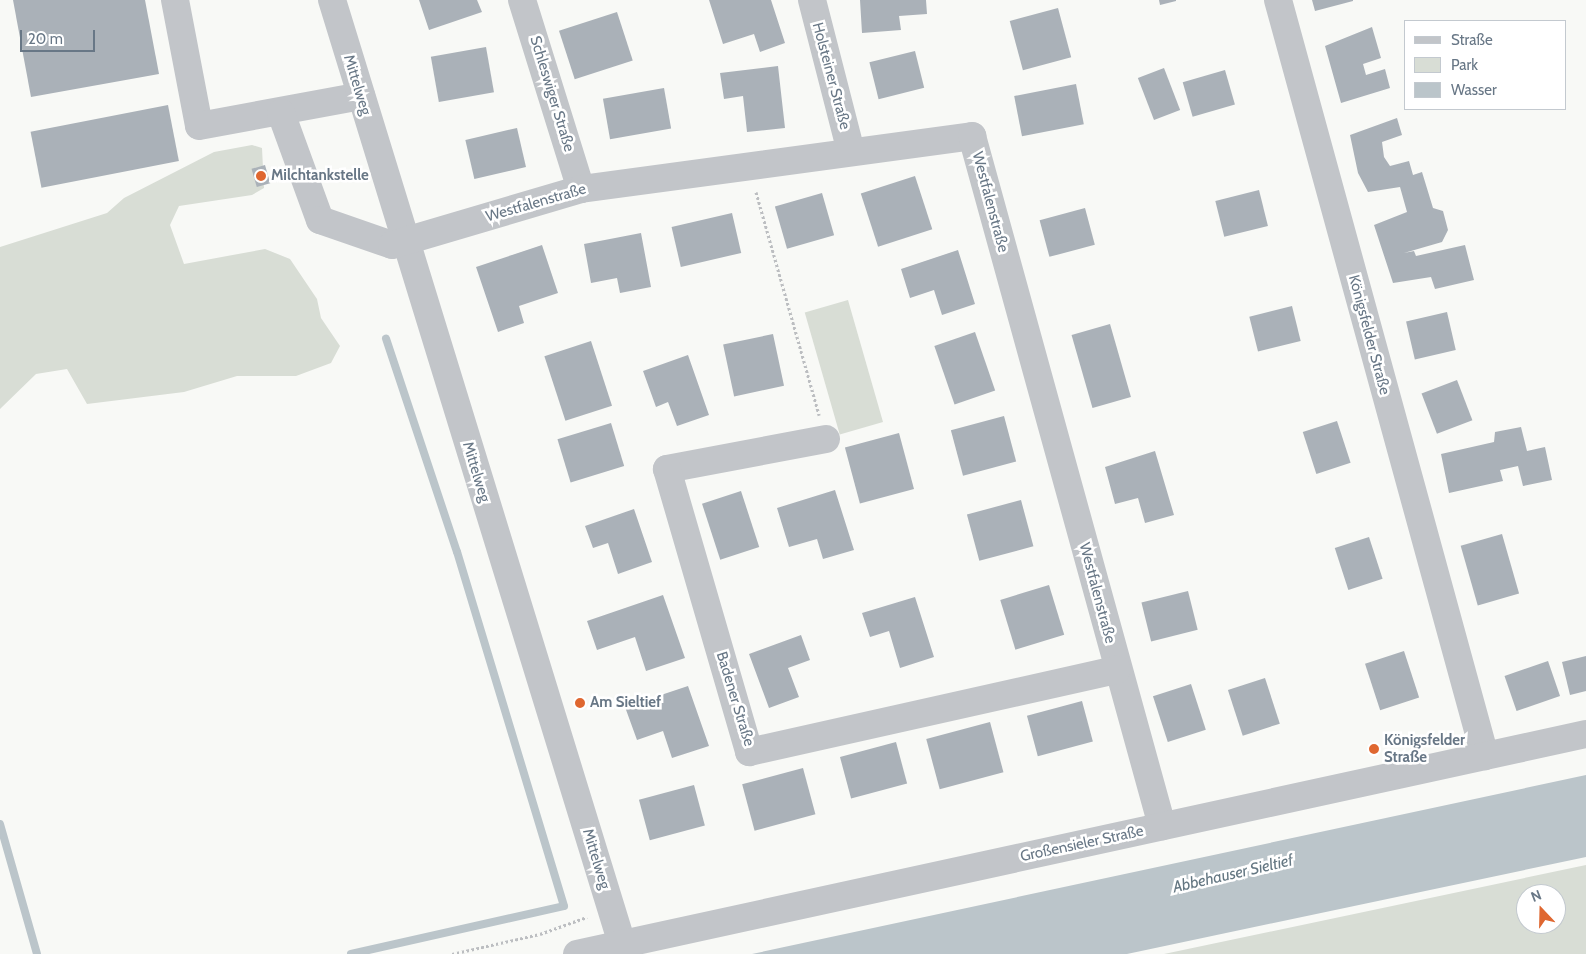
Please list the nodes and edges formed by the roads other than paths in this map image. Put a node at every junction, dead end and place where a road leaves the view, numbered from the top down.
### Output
1 (175, 0) edge
2 (332, 0) edge
3 (522, 0) edge
4 (812, 0) edge
5 (1278, 0) edge
6 (361, 96) junction
7 (281, 113) junction
8 (851, 152) junction
9 (581, 189) junction
10 (404, 242) junction
11 (826, 439) road end
12 (1118, 670) junction
13 (1586, 734) edge
14 (1485, 756) junction
15 (1162, 826) junction
16 (622, 944) junction
17 (577, 954) edge

1 - 7 street
2 - 6 street, Mittelweg
3 - 9 street, Schleswiger Straße
4 - 8 street, Holsteiner Straße
5 - 14 street, Königsfelder Straße
6 - 7 street
6 - 10 street, Mittelweg
7 - 10 street, Westfalenstraße
8 - 9 street, Westfalenstraße
8 - 12 street, Westfalenstraße
9 - 10 street, Westfalenstraße
10 - 16 street, Mittelweg
11 - 12 street, Badener Straße
12 - 15 street, Westfalenstraße
13 - 14 street, Großensieler Straße
14 - 15 street, Großensieler Straße
15 - 16 street, Großensieler Straße
16 - 17 street, Großensieler Straße

